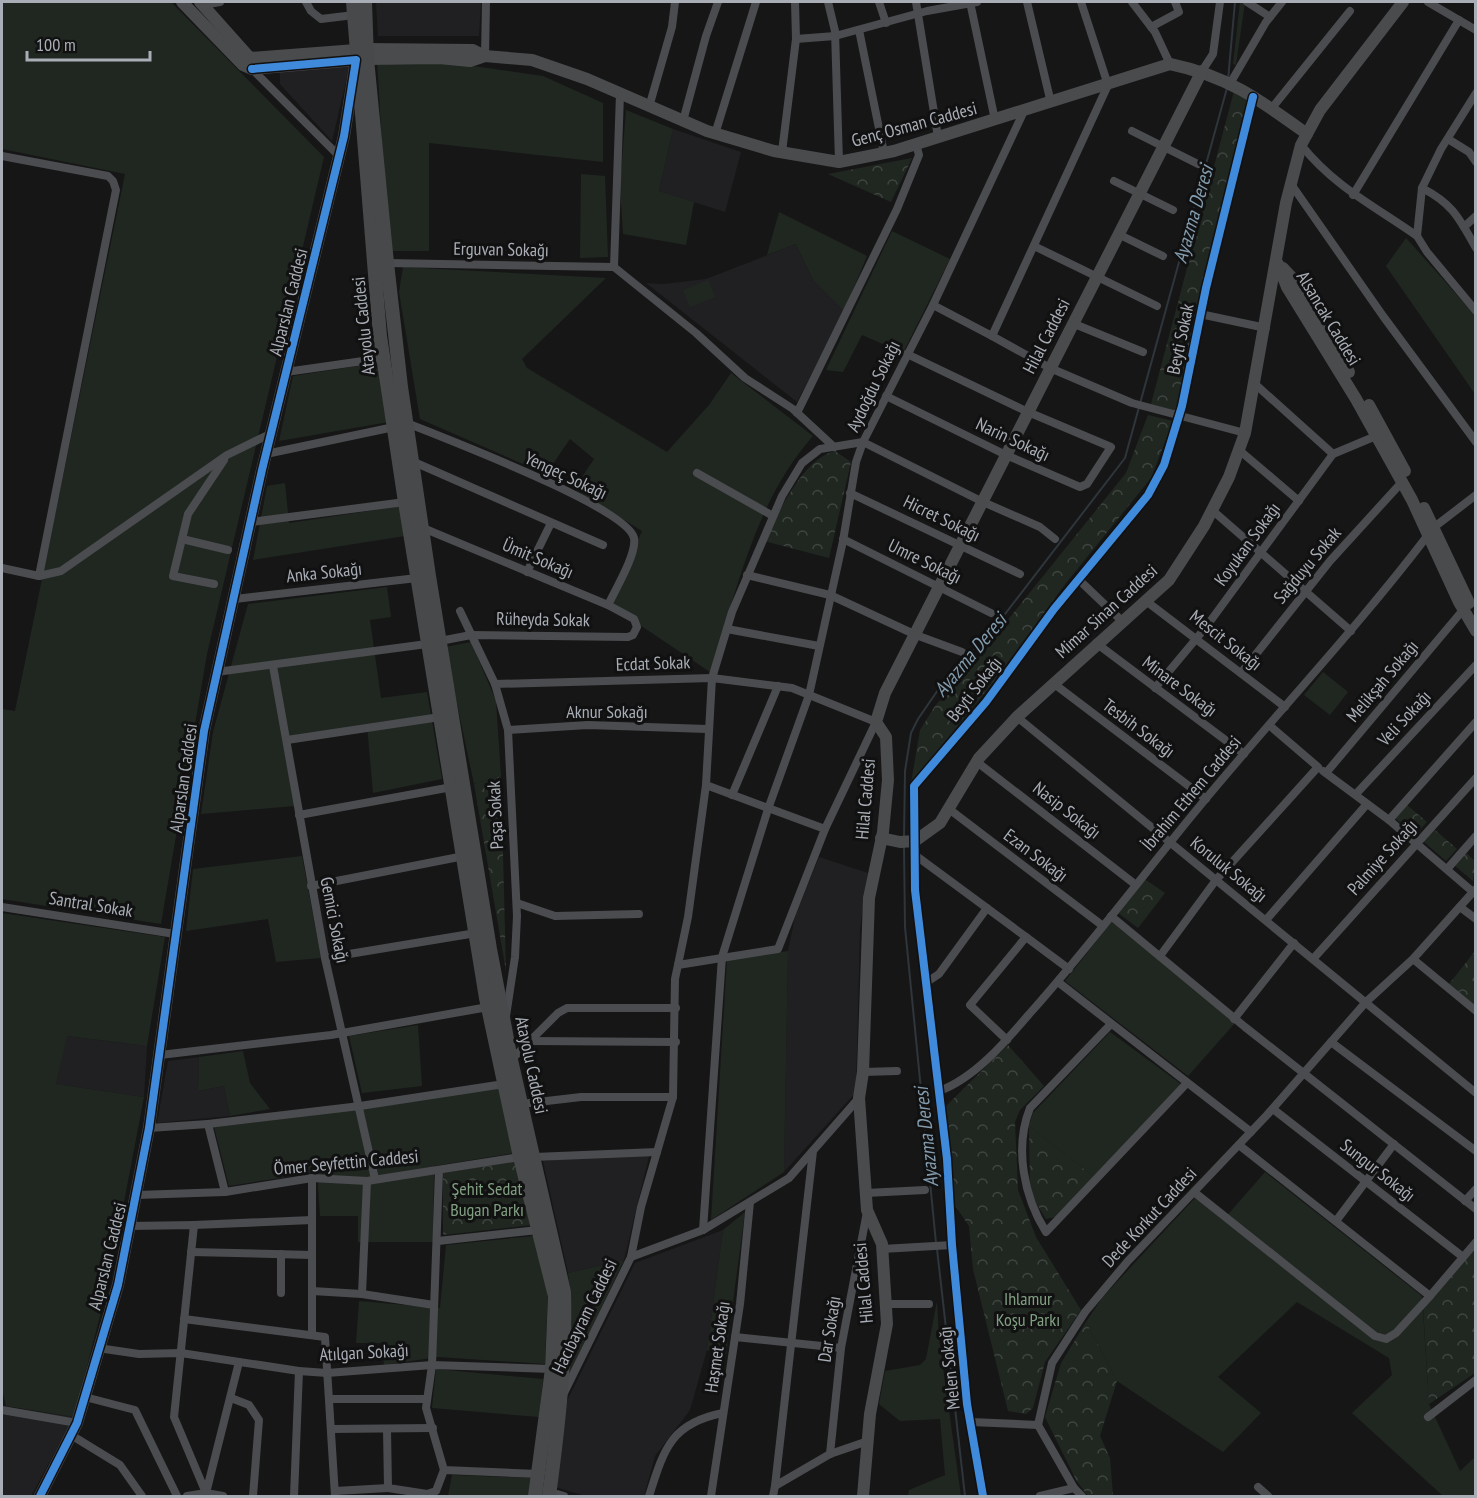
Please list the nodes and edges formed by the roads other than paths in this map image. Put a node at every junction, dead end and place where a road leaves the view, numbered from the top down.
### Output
1 (182, 2) edge
2 (220, 2) edge
3 (306, 2) edge
4 (365, 2) edge
5 (486, 2) edge
6 (675, 2) edge
7 (718, 2) edge
8 (756, 2) edge
9 (795, 2) edge
10 (828, 2) edge
11 (879, 2) edge
12 (916, 2) edge
13 (972, 2) edge
14 (1027, 2) edge
15 (1081, 2) edge
16 (1132, 2) edge
17 (1175, 2) edge
18 (1220, 2) edge
19 (1247, 2) edge
20 (1282, 2) edge
21 (1403, 2) edge
22 (1428, 2) edge
23 (202, 3) edge
24 (353, 8) edge
25 (1350, 11) dead end
26 (917, 14) junction
27 (1270, 17) junction
28 (1459, 20) junction
29 (886, 23) junction
30 (1151, 27) junction
31 (859, 30) junction
32 (1476, 30) edge
33 (835, 36) junction
34 (796, 39) junction
35 (361, 55) junction
36 (485, 56) junction
37 (253, 64) junction
38 (1170, 64) junction
39 (1202, 71) junction
40 (1227, 81) junction
41 (1108, 85) junction
42 (620, 94) junction
43 (1475, 94) edge
44 (1254, 97) junction
45 (1051, 103) junction
46 (649, 107) junction
47 (1272, 108) junction
48 (1024, 111) junction
49 (995, 120) junction
50 (683, 121) junction
51 (1132, 131) dead end
52 (363, 133) junction
53 (715, 134) junction
54 (1307, 134) junction
55 (344, 136) junction
56 (938, 137) junction
57 (1448, 139) junction
58 (916, 144) junction
59 (1301, 145) junction
60 (1163, 147) junction
61 (782, 152) junction
62 (884, 153) junction
63 (2, 156) edge
64 (339, 156) junction
65 (839, 162) junction
66 (1476, 162) edge
67 (1198, 164) dead end
68 (1114, 181) dead end
69 (1291, 184) junction
70 (1422, 188) junction
71 (1139, 193) junction
72 (1353, 195) junction
73 (1173, 210) dead end
74 (1476, 216) edge
75 (1464, 227) junction
76 (1118, 234) junction
77 (1417, 236) junction
78 (1034, 246) junction
79 (1476, 248) edge
80 (1163, 256) dead end
81 (387, 263) junction
82 (1277, 263) junction
83 (614, 267) junction
84 (1095, 278) junction
85 (933, 305) junction
86 (1156, 306) dead end
87 (1476, 311) edge
88 (1200, 314) junction
89 (1072, 324) junction
90 (1266, 328) junction
91 (992, 336) junction
92 (1143, 352) dead end
93 (907, 354) junction
94 (384, 358) junction
95 (1050, 368) junction
96 (286, 372) junction
97 (1256, 384) junction
98 (886, 396) junction
99 (1028, 412) junction
100 (797, 413) junction
101 (1179, 415) junction
102 (401, 425) junction
103 (272, 433) junction
104 (1245, 434) junction
105 (1377, 436) junction
106 (863, 442) junction
107 (1476, 442) edge
108 (834, 447) junction
109 (1239, 450) junction
110 (266, 454) junction
111 (1333, 454) junction
112 (227, 455) junction
113 (1006, 456) junction
114 (414, 462) junction
115 (696, 473) dead end
116 (1402, 482) junction
117 (850, 493) junction
118 (1476, 495) edge
119 (1299, 501) junction
120 (405, 502) junction
121 (983, 502) junction
122 (1212, 510) junction
123 (773, 516) junction
124 (251, 522) junction
125 (551, 523) junction
126 (423, 528) junction
127 (1430, 532) junction
128 (182, 539) junction
129 (843, 539) junction
130 (1055, 539) dead end
131 (603, 545) dead end
132 (961, 546) junction
133 (228, 550) dead end
134 (1262, 553) junction
135 (1089, 565) joint
136 (2, 568) edge
137 (527, 572) junction
138 (1020, 574) dead end
139 (747, 575) junction
140 (39, 576) junction
141 (417, 578) junction
142 (1078, 579) junction
143 (214, 584) dead end
144 (940, 587) junction
145 (1305, 592) junction
146 (830, 595) junction
147 (235, 599) junction
148 (1146, 601) junction
149 (608, 605) junction
150 (1463, 610) junction
151 (460, 611) dead end
152 (991, 613) dead end
153 (1476, 615) edge
154 (1122, 621) junction
155 (636, 623) joint
156 (728, 629) junction
157 (1351, 631) junction
158 (1476, 631) edge
159 (471, 634) junction
160 (916, 635) junction
161 (1197, 638) junction
162 (433, 643) junction
163 (1096, 643) junction
164 (819, 646) junction
165 (962, 652) dead end
166 (1476, 665) edge
167 (273, 666) junction
168 (216, 672) junction
169 (1241, 673) junction
170 (712, 678) junction
171 (495, 684) junction
172 (1053, 684) junction
173 (778, 686) junction
174 (1155, 688) junction
175 (809, 695) junction
176 (1285, 707) junction
177 (440, 717) junction
178 (1017, 717) junction
179 (876, 722) junction
180 (1476, 722) edge
181 (1269, 725) junction
182 (707, 729) junction
183 (508, 730) junction
184 (287, 740) junction
185 (1244, 754) junction
186 (977, 762) junction
187 (1318, 766) junction
188 (1326, 773) junction
189 (1476, 778) edge
190 (706, 785) junction
191 (452, 788) junction
192 (1356, 794) junction
193 (732, 795) junction
194 (1206, 799) junction
195 (1367, 804) junction
196 (768, 809) junction
197 (949, 809) junction
198 (299, 815) junction
199 (1389, 820) junction
200 (825, 829) junction
201 (1476, 836) edge
202 (881, 838) junction
203 (908, 841) junction
204 (1170, 843) junction
205 (1417, 843) junction
206 (915, 855) junction
207 (464, 856) junction
208 (1448, 868) junction
209 (1216, 880) junction
210 (1136, 885) junction
211 (311, 886) junction
212 (1474, 891) edge
213 (517, 903) junction
214 (2, 907) edge
215 (1460, 907) junction
216 (987, 908) junction
217 (639, 914) dead end
218 (1111, 916) junction
219 (1476, 920) edge
220 (1266, 921) junction
221 (1103, 926) junction
222 (476, 933) junction
223 (176, 934) junction
224 (1026, 937) junction
225 (1294, 943) junction
226 (1160, 956) junction
227 (722, 957) junction
228 (325, 958) junction
229 (1313, 959) junction
230 (1413, 959) junction
231 (678, 965) junction
232 (1069, 969) junction
233 (927, 982) junction
234 (1058, 982) junction
235 (1366, 1002) junction
236 (488, 1007) junction
237 (676, 1008) junction
238 (1476, 1011) edge
239 (1234, 1018) junction
240 (1111, 1024) junction
241 (505, 1026) junction
242 (343, 1033) junction
243 (1006, 1040) junction
244 (531, 1041) junction
245 (676, 1042) junction
246 (1331, 1042) junction
247 (160, 1055) junction
248 (511, 1060) junction
249 (897, 1071) dead end
250 (863, 1072) junction
251 (1304, 1074) junction
252 (1187, 1083) junction
253 (504, 1084) junction
254 (939, 1091) junction
255 (1476, 1092) edge
256 (673, 1097) junction
257 (859, 1098) junction
258 (521, 1104) junction
259 (360, 1106) junction
260 (1273, 1109) junction
261 (208, 1124) junction
262 (149, 1128) junction
263 (1251, 1132) junction
264 (1394, 1144) junction
265 (1239, 1145) junction
266 (813, 1151) junction
267 (1476, 1151) edge
268 (657, 1152) junction
269 (527, 1157) junction
270 (439, 1171) junction
271 (312, 1178) junction
272 (371, 1180) junction
273 (1366, 1182) junction
274 (1476, 1189) edge
275 (925, 1190) dead end
276 (225, 1192) junction
277 (1194, 1192) junction
278 (866, 1193) junction
279 (137, 1195) junction
280 (1465, 1201) junction
281 (750, 1202) junction
282 (1476, 1209) edge
283 (867, 1210) junction
284 (312, 1220) junction
285 (1336, 1221) junction
286 (194, 1225) junction
287 (130, 1226) junction
288 (538, 1230) junction
289 (703, 1230) junction
290 (438, 1241) junction
291 (1476, 1242) edge
292 (947, 1245) junction
293 (882, 1249) junction
294 (191, 1252) junction
295 (281, 1254) junction
296 (312, 1255) junction
297 (631, 1257) junction
298 (1463, 1257) junction
299 (312, 1291) junction
300 (281, 1293) dead end
301 (362, 1294) junction
302 (1430, 1296) junction
303 (885, 1304) junction
304 (929, 1304) dead end
305 (434, 1305) junction
306 (184, 1319) junction
307 (312, 1335) junction
308 (735, 1337) junction
309 (792, 1341) junction
310 (98, 1348) junction
311 (841, 1348) junction
312 (181, 1353) junction
313 (239, 1362) junction
314 (432, 1365) junction
315 (552, 1369) junction
316 (299, 1371) junction
317 (327, 1373) junction
318 (1476, 1380) edge
319 (85, 1397) junction
320 (231, 1398) junction
321 (329, 1399) junction
322 (427, 1399) junction
323 (559, 1404) junction
324 (2, 1410) edge
325 (545, 1413) junction
326 (723, 1413) junction
327 (1428, 1417) dead end
328 (971, 1422) junction
329 (77, 1423) junction
330 (1038, 1425) junction
331 (433, 1428) junction
332 (331, 1429) junction
333 (387, 1429) junction
334 (71, 1435) junction
335 (868, 1441) junction
336 (830, 1454) junction
337 (444, 1470) junction
338 (538, 1474) junction
339 (775, 1486) junction
340 (1258, 1487) dead end
341 (388, 1488) junction
342 (1074, 1488) junction
343 (335, 1494) edge
344 (549, 1494) edge
345 (206, 1495) edge
346 (41, 1496) edge
347 (142, 1497) edge
348 (177, 1497) edge
349 (187, 1497) edge
350 (223, 1497) edge
351 (253, 1497) edge
352 (294, 1497) edge
353 (535, 1497) edge
354 (564, 1497) edge
355 (650, 1497) edge
356 (711, 1497) edge
357 (773, 1497) edge
358 (863, 1497) edge
359 (983, 1497) edge
360 (1040, 1497) edge
361 (1082, 1497) edge
362 (1268, 1497) edge

1 - 37 street
2 - 23 street
3 - 24 street
4 - 35 main road, Atayolu Caddesi
5 - 36 street
6 - 46 street
7 - 50 street
8 - 53 street
9 - 34 street
10 - 33 street
11 - 29 street
12 - 26 street
13 - 26 street
13 - 49 street
14 - 45 street
15 - 41 street
16 - 30 street
17 - 30 street
18 - 39 street
19 - 27 street
20 - 27 street
21 - 54 street, Mimar Sinan Caddesi
22 - 28 street
23 - 37 street
24 - 35 main road, Atayolu Caddesi
25 - 47 street
26 - 29 street
26 - 56 street
27 - 40 street
28 - 32 street
28 - 72 street
29 - 31 street
30 - 38 street
31 - 33 street
31 - 62 street
33 - 34 street
33 - 65 street
34 - 61 street
35 - 36 street, Genç Osman Caddesi
35 - 37 street, Genç Osman Caddesi
35 - 52 main road, Atayolu Caddesi
35 - 55 street, Alparslan Caddesi
35 - 81 main road, Atayolu Caddesi
36 - 42 street, Genç Osman Caddesi
37 - 64 street
38 - 39 street
38 - 41 street, Genç Osman Caddesi
39 - 40 street
39 - 60 street, Hilal Caddesi
40 - 44 street
41 - 45 street, Genç Osman Caddesi
41 - 78 street
42 - 46 street, Genç Osman Caddesi
42 - 83 street
43 - 57 street
44 - 47 street
44 - 88 street, Beyti Sokak
45 - 48 street, Genç Osman Caddesi
46 - 50 street, Genç Osman Caddesi
47 - 54 street
48 - 49 street, Genç Osman Caddesi
48 - 85 street, Aydoğdu Sokağı
49 - 56 street, Genç Osman Caddesi
50 - 53 street, Genç Osman Caddesi
51 - 60 street
52 - 55 street
52 - 94 main road, Atayolu Caddesi
53 - 61 street, Genç Osman Caddesi
54 - 59 street, Mimar Sinan Caddesi
55 - 64 street, Alparslan Caddesi
56 - 58 street, Genç Osman Caddesi
57 - 66 street
57 - 70 street
58 - 62 street, Genç Osman Caddesi
58 - 100 street
59 - 69 street, Mimar Sinan Caddesi
59 - 72 street
60 - 67 street
60 - 71 street, Hilal Caddesi
61 - 65 street, Genç Osman Caddesi
62 - 65 street, Genç Osman Caddesi
63 - 140 street
64 - 96 street, Alparslan Caddesi
68 - 71 street
69 - 82 street, Mimar Sinan Caddesi
69 - 107 street
70 - 75 street
70 - 77 street
71 - 73 street
71 - 76 street, Hilal Caddesi
72 - 77 street
74 - 75 street
75 - 79 street
76 - 80 street
76 - 84 street, Hilal Caddesi
77 - 87 street
78 - 84 street
78 - 91 street
81 - 83 street, Erguvan Sokağı
81 - 102 main road, Atayolu Caddesi
82 - 90 street, Mimar Sinan Caddesi
82 - 105 street, Alsancak Caddesi
82 - 127 street, Alsancak Caddesi
83 - 100 street
84 - 86 street
84 - 89 street, Hilal Caddesi
85 - 91 street
85 - 93 street, Aydoğdu Sokağı
88 - 90 street
88 - 101 street, Beyti Sokak
89 - 92 street
89 - 95 street, Hilal Caddesi
90 - 97 street, Mimar Sinan Caddesi
91 - 95 street
93 - 98 street, Aydoğdu Sokağı
93 - 99 street
94 - 96 street
94 - 102 main road, Atayolu Caddesi
95 - 99 street, Hilal Caddesi
95 - 101 street
96 - 103 street, Alparslan Caddesi
97 - 104 street, Mimar Sinan Caddesi
97 - 111 street
98 - 106 street, Aydoğdu Sokağı
98 - 113 street, Narin Sokağı
99 - 113 street, Hilal Caddesi
99 - 113 street, Narin Sokağı
100 - 108 street
101 - 104 street
101 - 135 street, Beyti Sokak
102 - 110 street
102 - 114 main road, Atayolu Caddesi
102 - 120 main road, Atayolu Caddesi
102 - 149 street, Yengeç Sokağı
103 - 110 street, Alparslan Caddesi
103 - 112 street
104 - 109 street, Mimar Sinan Caddesi
105 - 111 street
105 - 116 street, Alsancak Caddesi
106 - 108 street
106 - 117 street, Aydoğdu Sokağı
106 - 121 street
108 - 123 street
109 - 119 street
109 - 122 street, Mimar Sinan Caddesi
110 - 124 street, Alparslan Caddesi
111 - 119 street, Koyukan Sokağı
112 - 128 street
112 - 140 street
113 - 121 street, Hilal Caddesi
114 - 125 street
114 - 126 main road, Atayolu Caddesi
115 - 123 street
116 - 127 street, Alsancak Caddesi
116 - 145 street, Sağduyu Sokak
117 - 129 street, Aydoğdu Sokağı
117 - 132 street, Hicret Sokağı
118 - 127 street, İbrahim Ethem Caddesi
119 - 134 street, Koyukan Sokağı
120 - 124 street
120 - 141 main road, Atayolu Caddesi
121 - 130 street
121 - 132 street, Hilal Caddesi
122 - 134 street
122 - 148 street, Mimar Sinan Caddesi
123 - 139 street
124 - 147 street, Alparslan Caddesi
125 - 131 street
125 - 137 street
126 - 137 street, Ümit Sokağı
126 - 162 main road, Atayolu Caddesi
127 - 150 street, Alsancak Caddesi
127 - 153 street, Alsancak Caddesi
127 - 157 street, İbrahim Ethem Caddesi
128 - 133 street
128 - 143 street
129 - 144 street, Umre Sokağı
129 - 146 street, Aydoğdu Sokağı
132 - 138 street, Hicret Sokağı
132 - 144 street, Hilal Caddesi
134 - 145 street
134 - 161 street, Koyukan Sokağı
135 - 142 street, Beyti Sokağı
136 - 140 street
137 - 149 street, Ümit Sokağı
139 - 146 street
139 - 156 street
141 - 147 street, Anka Sokağı
141 - 162 main road, Atayolu Caddesi
142 - 154 street
142 - 203 street, Beyti Sokağı
144 - 152 street, Umre Sokağı
144 - 160 street, Hilal Caddesi
145 - 157 street
145 - 169 street, Sağduyu Sokak
146 - 160 street
146 - 164 street, Aydoğdu Sokağı
147 - 168 street, Alparslan Caddesi
148 - 154 street, Mimar Sinan Caddesi
148 - 161 street, Mescit Sokağı
149 - 155 street, Ümit Sokağı
150 - 158 street, Alsancak Caddesi
150 - 188 street, Melikşah Sokağı
151 - 159 street, Paşa Sokak
154 - 163 street, Mimar Sinan Caddesi
155 - 159 street, Rüheyda Sokak
156 - 164 street
156 - 170 street
157 - 176 street, İbrahim Ethem Caddesi
159 - 162 street, Rüheyda Sokak
159 - 171 street, Paşa Sokak
160 - 165 street
160 - 179 street, Hilal Caddesi
161 - 169 street, Mescit Sokağı
161 - 174 street, Koyukan Sokağı
162 - 167 street, Rüheyda Sokak
162 - 177 main road, Atayolu Caddesi
162 - 241 main road, Atayolu Caddesi
163 - 172 street, Mimar Sinan Caddesi
163 - 174 street, Minare Sokağı
164 - 175 street, Aydoğdu Sokağı
166 - 192 street, Veli Sokağı
167 - 168 street, Rüheyda Sokak
167 - 184 street, Gemici Sokağı
168 - 223 street, Alparslan Caddesi
169 - 176 street, Mescit Sokağı
170 - 171 street, Ecdat Sokak
170 - 173 street, Ecdat Sokak
170 - 182 street
171 - 183 street, Paşa Sokak
172 - 178 street, Mimar Sinan Caddesi
172 - 194 street, Tesbih Sokağı
173 - 175 street, Ecdat Sokak
173 - 193 street
174 - 185 street, Minare Sokağı
175 - 179 street, Ecdat Sokak
175 - 196 street, Aydoğdu Sokağı
176 - 181 street, İbrahim Ethem Caddesi
177 - 184 street
177 - 191 main road, Atayolu Caddesi
178 - 186 street, Mimar Sinan Caddesi
178 - 204 street, Koruluk Sokağı
179 - 200 street
179 - 202 street, Hilal Caddesi
180 - 199 street
181 - 185 street, İbrahim Ethem Caddesi
181 - 187 street
182 - 183 street, Aknur Sokağı
182 - 190 street
183 - 213 street, Paşa Sokak
184 - 198 street, Gemici Sokağı
185 - 194 street, İbrahim Ethem Caddesi
186 - 197 street, Mimar Sinan Caddesi
186 - 210 street, Nasip Sokağı
187 - 188 street
187 - 209 street
188 - 192 street
189 - 205 street, Palmiye Sokağı
190 - 193 street
190 - 231 street
191 - 198 street
191 - 207 main road, Atayolu Caddesi
192 - 195 street
193 - 196 street
194 - 204 street, İbrahim Ethem Caddesi
195 - 199 street
195 - 220 street
196 - 200 street
196 - 227 street, Aydoğdu Sokağı
197 - 203 street, Mimar Sinan Caddesi
197 - 221 street, Ezan Sokağı
198 - 211 street, Gemici Sokağı
199 - 205 street
200 - 227 street
201 - 208 street
202 - 203 street
202 - 250 street, Hilal Caddesi
203 - 206 street, Beyti Sokağı
204 - 209 street, Koruluk Sokağı
204 - 210 street, İbrahim Ethem Caddesi
205 - 208 street
205 - 229 street, Palmiye Sokağı
206 - 216 street
206 - 233 street, Beyti Sokağı
207 - 211 street
207 - 222 main road, Atayolu Caddesi
208 - 212 street
209 - 220 street, Koruluk Sokağı
209 - 226 street
210 - 218 street, İbrahim Ethem Caddesi
211 - 228 street, Gemici Sokağı
212 - 215 street, Dede Korkut Caddesi
213 - 217 street
213 - 241 street, Paşa Sokak
214 - 223 street, Santral Sokak
215 - 219 street
215 - 230 street, Dede Korkut Caddesi
216 - 224 street
216 - 233 street
218 - 221 street, İbrahim Ethem Caddesi
218 - 226 street
220 - 225 street, Koruluk Sokağı
221 - 232 street, İbrahim Ethem Caddesi
222 - 228 street
222 - 236 main road, Atayolu Caddesi
223 - 247 street, Alparslan Caddesi
224 - 232 street
224 - 243 street
225 - 229 street, Koruluk Sokağı
225 - 239 street
226 - 239 street
227 - 231 street
227 - 289 street, Aydoğdu Sokağı
228 - 242 street, Gemici Sokağı
229 - 235 street, Koruluk Sokağı
230 - 235 street, Dede Korkut Caddesi
230 - 238 street
231 - 237 street
232 - 234 street, İbrahim Ethem Caddesi
233 - 254 street, Beyti Sokağı
234 - 240 street
234 - 243 street, İbrahim Ethem Caddesi
235 - 246 street, Dede Korkut Caddesi
235 - 255 street, Koruluk Sokağı
236 - 242 street
236 - 253 main road, Atayolu Caddesi
237 - 244 street
237 - 245 street
239 - 251 street
240 - 252 street
240 - 252 street
241 - 248 main road, Atayolu Caddesi
242 - 247 street
242 - 259 street, Gemici Sokağı
243 - 254 street, İbrahim Ethem Caddesi
244 - 245 street
244 - 248 street
245 - 256 street
246 - 251 street, Dede Korkut Caddesi
246 - 267 street
247 - 262 street, Alparslan Caddesi
248 - 258 main road, Atayolu Caddesi
249 - 250 street
250 - 257 street, Hilal Caddesi
251 - 260 street, Dede Korkut Caddesi
251 - 264 street
252 - 263 street
253 - 259 street
253 - 269 main road, Atayolu Caddesi
254 - 292 street, Melen Sokağı
256 - 258 street
256 - 268 street
257 - 266 street, Hacıbayram Caddesi
257 - 278 street, Hilal Caddesi
258 - 269 main road, Atayolu Caddesi
259 - 261 street
259 - 272 street, Gemici Sokağı
260 - 263 street, Dede Korkut Caddesi
260 - 273 street, Sungur Sokağı
261 - 262 street
261 - 276 street
262 - 279 street, Alparslan Caddesi
263 - 265 street, Dede Korkut Caddesi
264 - 273 street
264 - 280 street
265 - 277 street, Dede Korkut Caddesi
265 - 285 street
266 - 281 street, Hacıbayram Caddesi
266 - 309 street
268 - 269 street, Ömer Seyfettin Caddesi
268 - 297 street
269 - 270 street, Ömer Seyfettin Caddesi
269 - 288 main road, Atayolu Caddesi
269 - 323 main road, Atayolu Caddesi
270 - 272 street, Ömer Seyfettin Caddesi
270 - 290 street
271 - 272 street, Ömer Seyfettin Caddesi
271 - 276 street, Ömer Seyfettin Caddesi
271 - 284 street
272 - 301 street, Gemici Sokağı
273 - 285 street
273 - 298 street, Sungur Sokağı
274 - 280 street
275 - 278 street
276 - 279 street, Ömer Seyfettin Caddesi
277 - 302 street
277 - 330 street, Dede Korkut Caddesi
278 - 283 street, Hilal Caddesi
279 - 287 street, Alparslan Caddesi
280 - 282 street
281 - 289 street, Hacıbayram Caddesi
281 - 308 street, Haşmet Sokağı
283 - 293 street, Hilal Caddesi
283 - 311 street, Dar Sokağı
284 - 286 street
284 - 296 street
285 - 302 street
286 - 287 street
286 - 294 street
287 - 310 street, Alparslan Caddesi
288 - 290 street
288 - 315 main road, Atayolu Caddesi
289 - 297 street, Hacıbayram Caddesi
290 - 305 street
291 - 298 street
292 - 293 street
292 - 328 street, Melen Sokağı
293 - 303 street, Hilal Caddesi
294 - 295 street
294 - 306 street
295 - 296 street
295 - 300 street
296 - 299 street
297 - 323 street, Hacıbayram Caddesi
298 - 302 street
299 - 301 street
299 - 307 street
301 - 305 street
303 - 304 street
303 - 335 street, Hilal Caddesi
305 - 314 street
306 - 307 street
306 - 312 street
307 - 317 street
308 - 309 street
308 - 326 street, Haşmet Sokağı
309 - 311 street
309 - 339 street
310 - 312 street, Atılgan Sokağı
310 - 319 street, Alparslan Caddesi
311 - 336 street, Dar Sokağı
312 - 313 street, Atılgan Sokağı
312 - 345 street
313 - 316 street, Atılgan Sokağı
313 - 320 street
314 - 315 street, Atılgan Sokağı
314 - 317 street, Atılgan Sokağı
314 - 322 street
315 - 325 main road, Atayolu Caddesi
316 - 317 street, Atılgan Sokağı
316 - 352 street
317 - 321 street
318 - 327 street
319 - 329 street, Alparslan Caddesi
319 - 348 street
320 - 345 street
320 - 351 street
321 - 322 street
321 - 332 street
322 - 331 street
323 - 325 street
323 - 344 main road, Atayolu Caddesi
324 - 329 street
325 - 338 main road, Atayolu Caddesi
326 - 355 street
326 - 356 street, Haşmet Sokağı
328 - 330 street
328 - 359 street, Melen Sokağı
329 - 334 street, Alparslan Caddesi
330 - 342 street
331 - 333 street
331 - 337 street
332 - 333 street
332 - 343 street
333 - 341 street
334 - 346 street, Alparslan Caddesi
334 - 347 street
335 - 336 street
335 - 358 street, Hilal Caddesi
336 - 339 street
337 - 338 street
337 - 341 street
338 - 353 main road, Atayolu Caddesi
339 - 357 street
340 - 362 street
341 - 343 street
342 - 360 street
342 - 361 street
344 - 354 street
345 - 349 street
345 - 350 street

